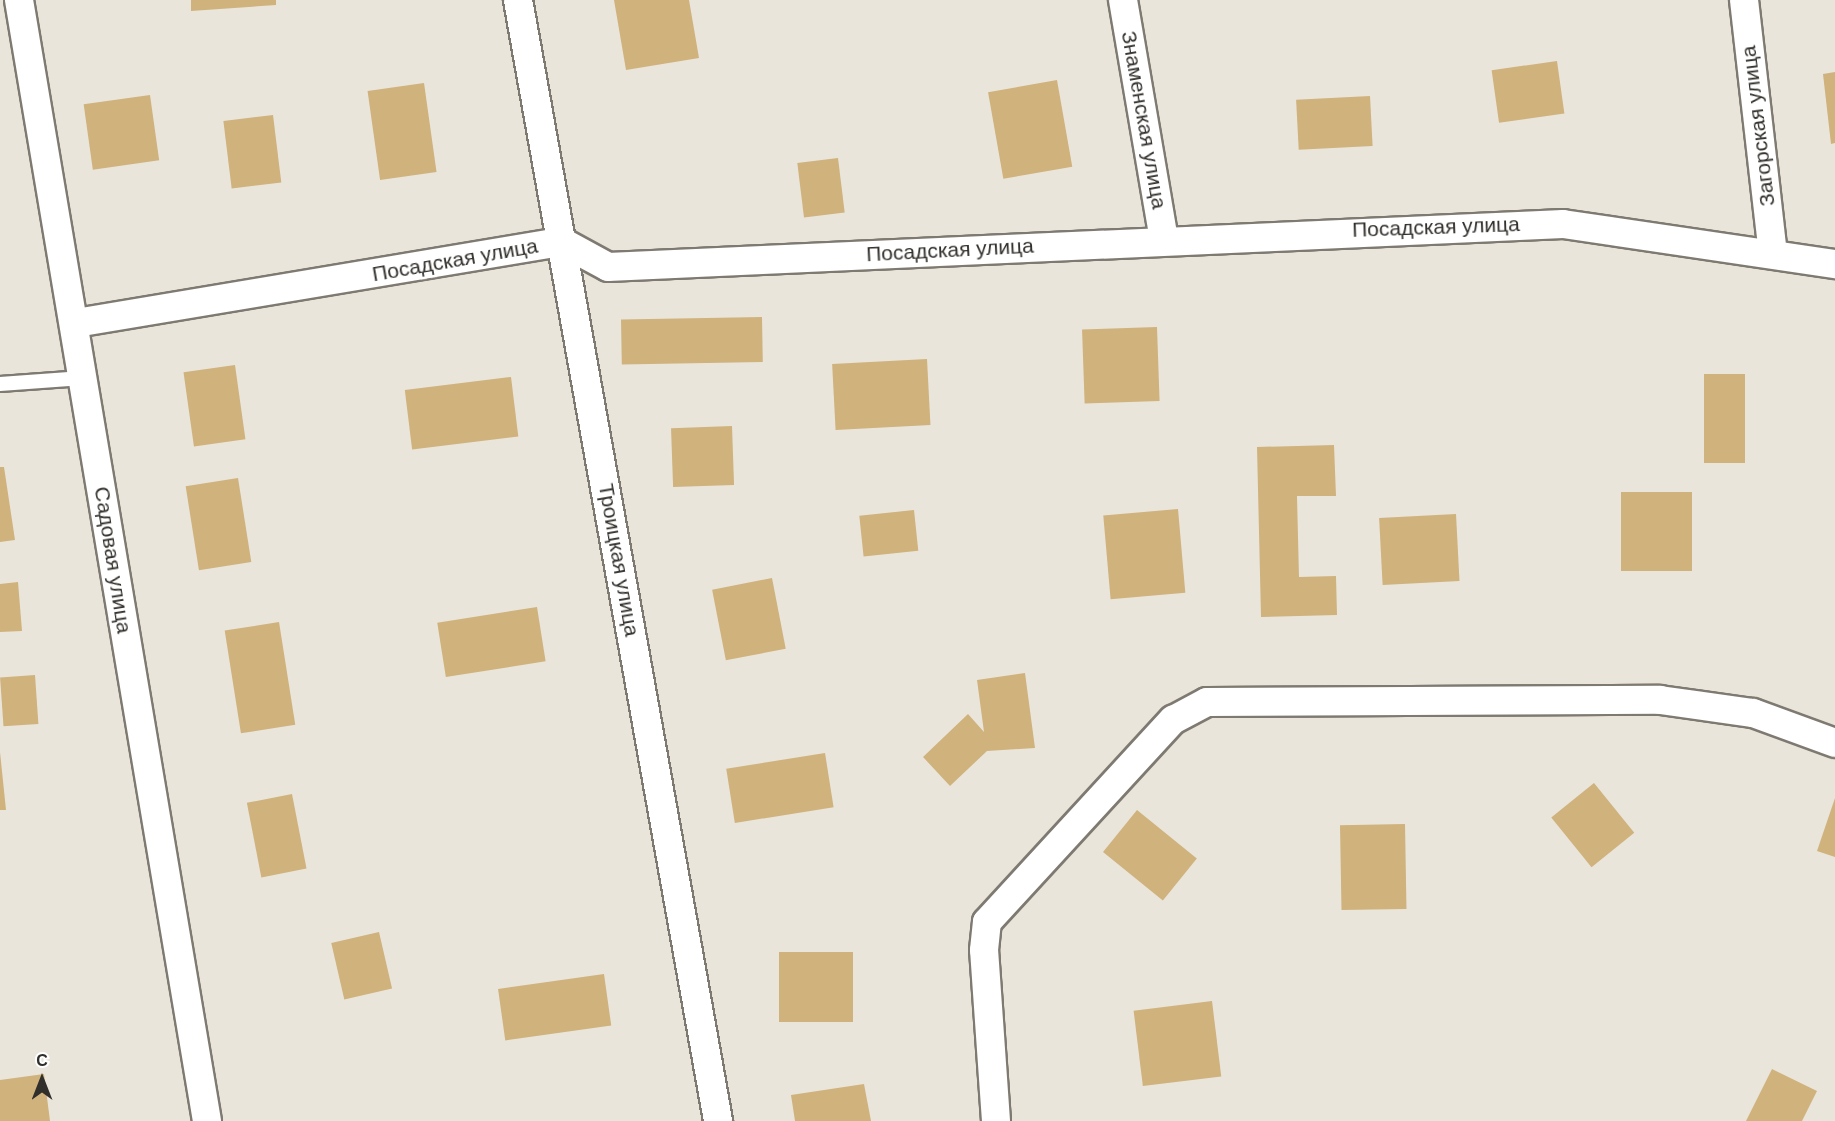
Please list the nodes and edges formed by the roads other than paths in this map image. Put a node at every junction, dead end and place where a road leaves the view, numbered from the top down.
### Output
1 (19, 0) edge
2 (518, 0) edge
3 (1124, 0) edge
4 (1744, 0) edge
5 (1164, 239) junction
6 (562, 242) junction
7 (1773, 253) junction
8 (1835, 264) edge
9 (76, 323) junction
10 (83, 378) junction
11 (0, 384) edge
12 (1835, 743) edge
13 (207, 1121) edge
14 (718, 1121) edge
15 (996, 1121) edge

1 - 9 street, Садовая улица
2 - 6 street, Троицкая улица
3 - 5 street, Знаменская улица
4 - 7 street, Загорская улица
5 - 6 street, Посадская улица
5 - 7 street, Посадская улица
6 - 9 street, Посадская улица
6 - 14 street, Троицкая улица
7 - 8 street, Посадская улица
9 - 10 street, Садовая улица
10 - 11 lane
10 - 13 street, Садовая улица
12 - 15 street

